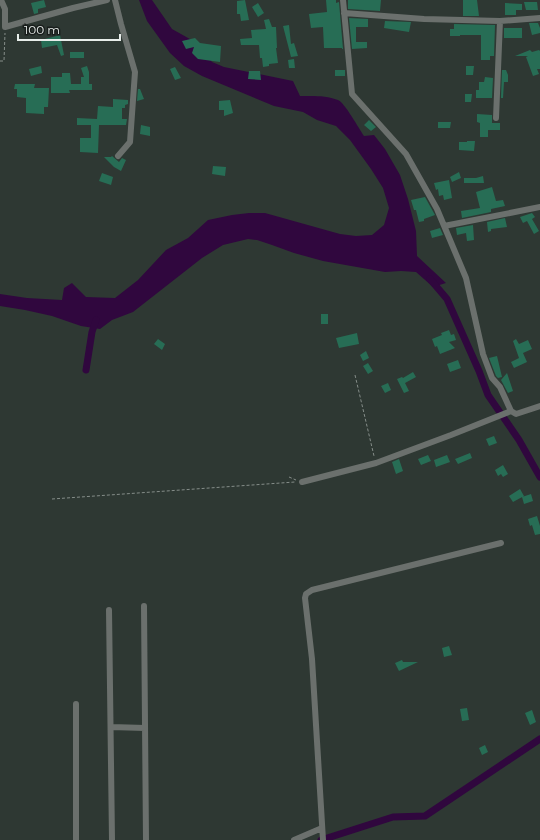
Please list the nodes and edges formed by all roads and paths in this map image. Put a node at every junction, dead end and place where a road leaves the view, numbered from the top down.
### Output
1 (1, 0) edge
2 (107, 0) edge
3 (115, 0) edge
4 (342, 0) edge
5 (344, 13) junction
6 (540, 18) edge
7 (500, 21) junction
8 (5, 26) junction
9 (0, 61) edge
10 (496, 118) dead end
11 (118, 156) dead end
12 (540, 207) edge
13 (444, 226) junction
14 (356, 375) dead end
15 (540, 406) edge
16 (511, 411) junction
17 (376, 463) junction
18 (289, 477) dead end
19 (302, 482) junction
20 (52, 499) dead end
21 (501, 543) dead end
22 (144, 606) dead end
23 (109, 610) dead end
24 (76, 704) dead end
25 (110, 727) junction
26 (145, 728) junction
27 (322, 828) junction
28 (76, 840) edge
29 (112, 840) edge
30 (146, 840) edge
31 (294, 840) edge
32 (323, 840) edge

1 - 8 street
2 - 8 street
3 - 11 street
4 - 5 street
5 - 7 street
5 - 13 street
6 - 7 street
7 - 10 street
8 - 9 path
12 - 13 street
13 - 16 street
14 - 17 path
15 - 16 street
16 - 17 street
17 - 19 street
18 - 19 path
19 - 20 path
21 - 27 street
22 - 26 street
23 - 25 street
24 - 28 street
25 - 26 street
25 - 29 street
26 - 30 street
27 - 31 street
27 - 32 street

